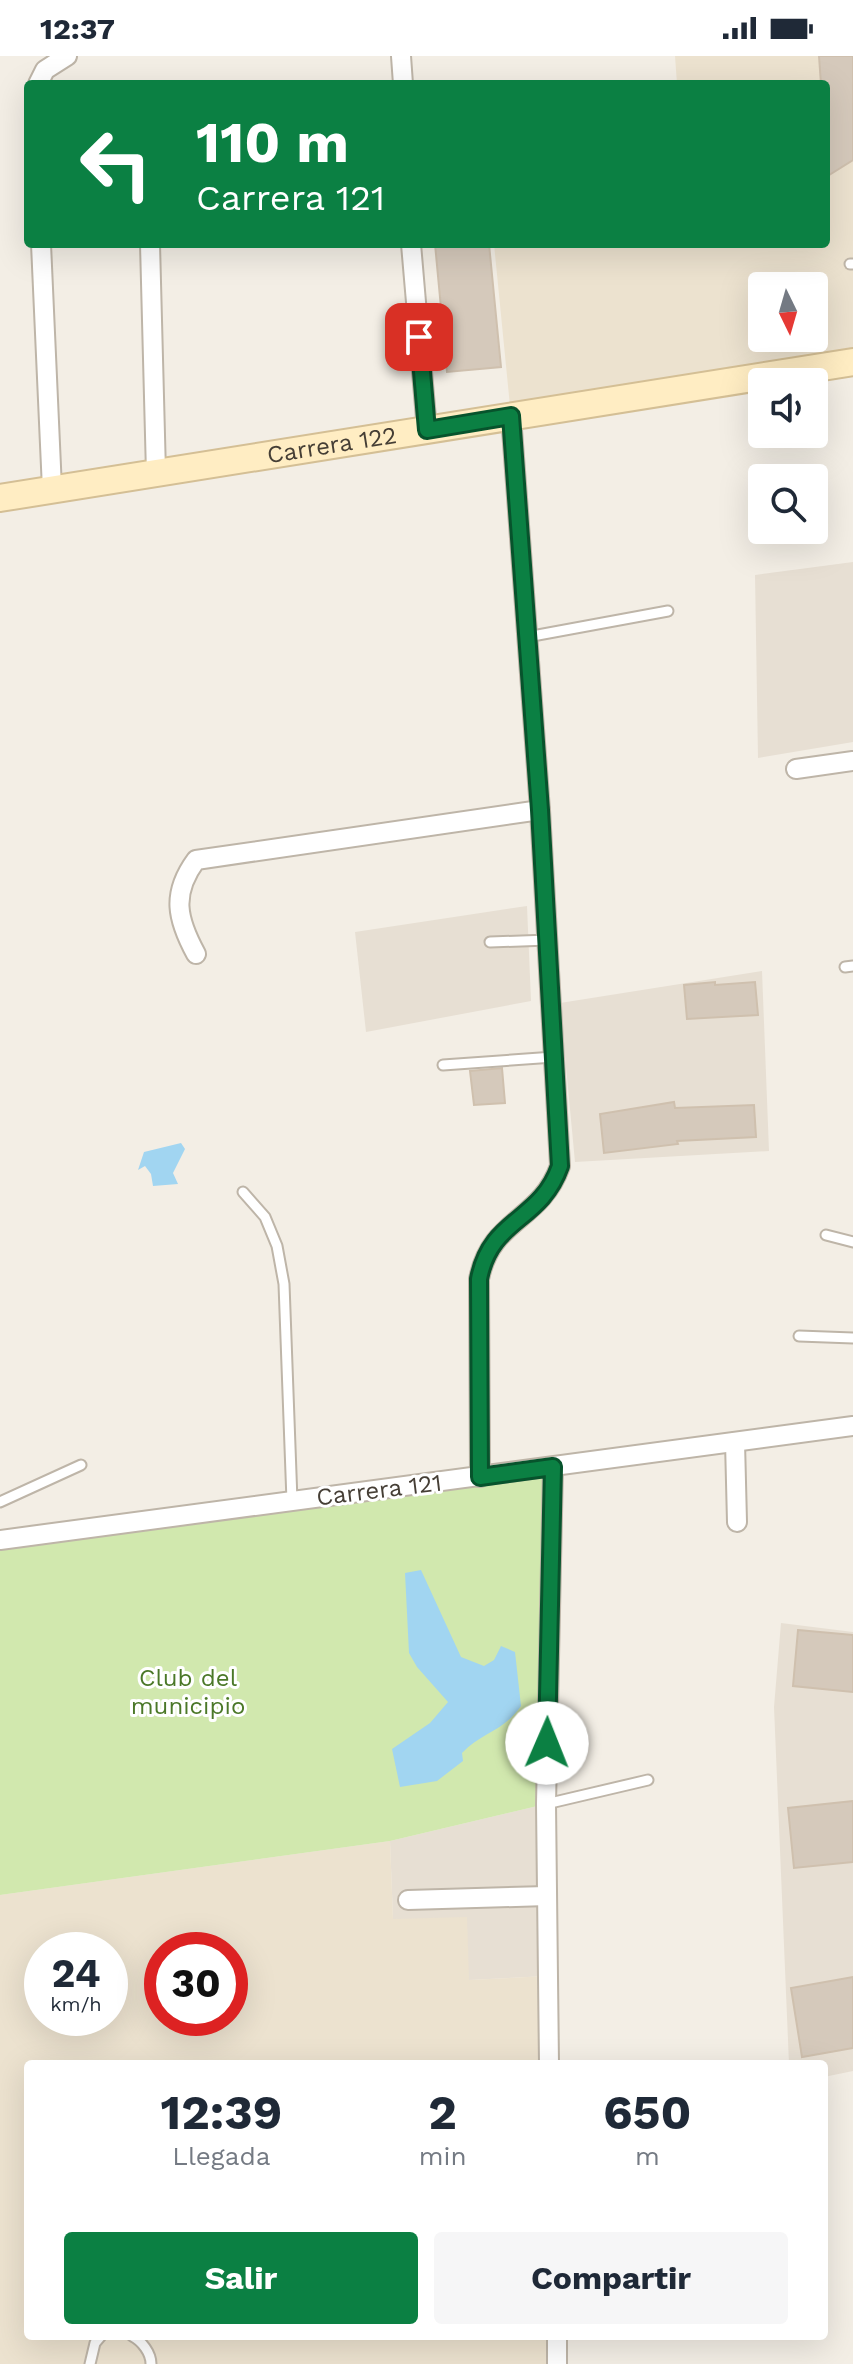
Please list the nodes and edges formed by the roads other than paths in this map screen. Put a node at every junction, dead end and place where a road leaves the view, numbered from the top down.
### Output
1 (67, 56) edge
2 (401, 56) edge
3 (40, 80) edge
4 (403, 80) edge
5 (41, 248) edge
6 (150, 248) edge
7 (411, 248) edge
8 (853, 362) edge
9 (511, 416) junction
10 (427, 430) junction
11 (156, 473) junction
12 (52, 489) junction
13 (0, 498) edge
14 (668, 611) dead end
15 (527, 637) junction
16 (853, 761) edge
17 (796, 769) dead end
18 (540, 810) junction
19 (548, 940) junction
20 (490, 942) dead end
21 (196, 954) dead end
22 (554, 1057) junction
23 (443, 1065) dead end
24 (243, 1192) dead end
25 (826, 1235) dead end
26 (853, 1242) edge
27 (799, 1336) dead end
28 (853, 1338) edge
29 (853, 1426) edge
30 (735, 1442) junction
31 (81, 1465) dead end
32 (553, 1467) junction
33 (480, 1477) junction
34 (292, 1501) junction
35 (0, 1502) edge
36 (737, 1522) dead end
37 (0, 1540) edge
38 (648, 1780) dead end
39 (546, 1804) junction
40 (547, 1896) junction
41 (408, 1900) dead end
42 (549, 2060) edge
43 (98, 2340) edge
44 (140, 2340) edge
45 (557, 2340) edge
46 (90, 2364) edge
47 (151, 2364) edge
48 (557, 2364) edge

1 - 3 street
2 - 4 street
5 - 12 street
6 - 11 street
7 - 10 street
8 - 9 street, Carrera 122
9 - 10 street, Carrera 122
9 - 15 street
10 - 11 street, Carrera 122
11 - 12 street, Carrera 122
12 - 13 street, Carrera 122
14 - 15 lane
15 - 18 street
16 - 17 street
18 - 19 street
18 - 21 street
19 - 20 lane
19 - 22 street
22 - 23 lane
22 - 33 street
24 - 34 lane
25 - 26 lane
27 - 28 lane
29 - 30 street, Carrera 121
30 - 32 street, Carrera 121
30 - 36 street
31 - 35 lane
32 - 33 street, Carrera 121
32 - 39 street
33 - 34 street, Carrera 121
34 - 37 street, Carrera 121
38 - 39 lane
39 - 40 street
40 - 41 street
40 - 42 street
43 - 46 lane
44 - 47 lane
45 - 48 street

